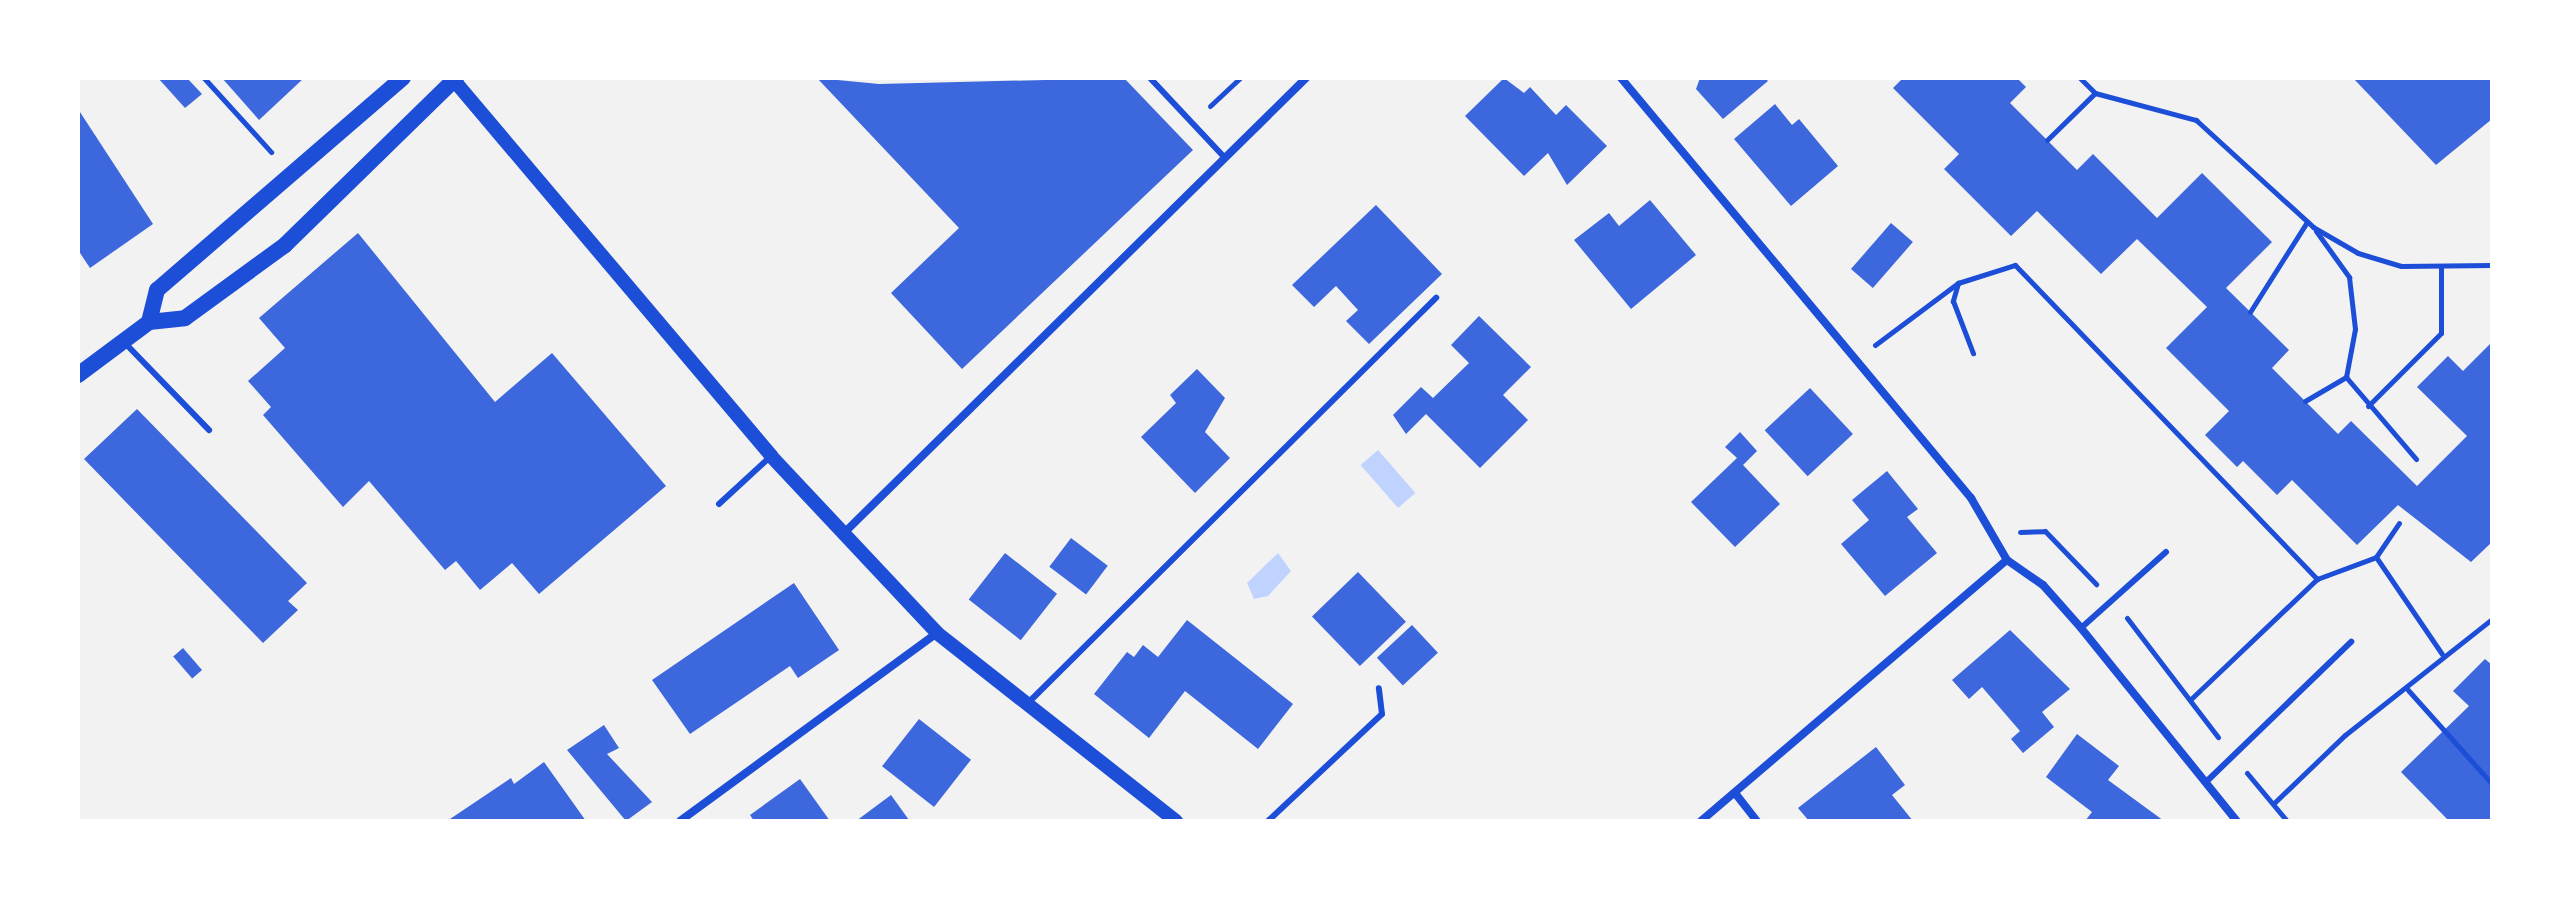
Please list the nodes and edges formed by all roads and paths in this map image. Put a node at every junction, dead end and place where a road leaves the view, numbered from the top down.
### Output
1 (204, 78) edge
2 (403, 78) edge
3 (1150, 78) edge
4 (1240, 78) edge
5 (1306, 78) edge
6 (1621, 78) edge
7 (2080, 78) edge
8 (454, 79) edge
9 (2095, 93) junction
10 (1192, 122) junction
11 (2047, 140) dead end
12 (1225, 158) junction
13 (293, 177) junction
14 (2307, 222) junction
15 (2313, 227) junction
16 (2492, 265) edge
17 (2441, 268) junction
18 (1958, 283) junction
19 (1436, 298) dead end
20 (2250, 312) dead end
21 (149, 322) junction
22 (123, 341) junction
23 (1973, 353) dead end
24 (1855, 362) junction
25 (78, 375) edge
26 (2346, 377) junction
27 (2305, 401) dead end
28 (2368, 406) junction
29 (209, 430) dead end
30 (771, 456) junction
31 (2416, 459) dead end
32 (719, 504) dead end
33 (2399, 523) dead end
34 (842, 534) junction
35 (1997, 537) junction
36 (2166, 552) dead end
37 (2376, 557) junction
38 (2007, 560) junction
39 (2317, 579) junction
40 (2113, 601) junction
41 (2492, 619) edge
42 (2081, 628) junction
43 (937, 633) junction
44 (2351, 642) dead end
45 (2442, 654) junction
46 (1379, 688) dead end
47 (2408, 690) junction
48 (2192, 698) junction
49 (1031, 700) junction
50 (2233, 758) junction
51 (2206, 782) junction
52 (2492, 784) edge
53 (1735, 793) junction
54 (2274, 803) junction
55 (680, 821) edge
56 (1176, 821) edge
57 (1268, 821) edge
58 (1701, 821) edge
59 (1757, 821) edge
60 (2237, 821) edge
61 (2287, 821) edge

1 - 13 path
2 - 13 main road
3 - 10 lane
4 - 10 path
5 - 12 street
6 - 24 street
7 - 9 path
8 - 21 main road
8 - 30 street
9 - 11 path
9 - 14 path
10 - 12 lane
12 - 34 street
13 - 21 main road
14 - 15 path
14 - 20 path
15 - 17 path
15 - 26 path
16 - 17 path
17 - 28 path
18 - 23 path
18 - 24 path
18 - 39 path
19 - 49 lane
21 - 22 main road
22 - 25 main road
22 - 29 lane
24 - 35 street
26 - 27 path
26 - 28 path
28 - 31 path
30 - 32 lane
30 - 34 street
33 - 37 path
34 - 43 street
35 - 38 street
35 - 40 path
36 - 40 lane
37 - 39 path
37 - 45 path
38 - 42 street
38 - 53 street
39 - 48 path
40 - 42 lane
40 - 48 path
41 - 45 path
42 - 51 street
43 - 49 street
43 - 55 street
44 - 50 lane
45 - 47 path
46 - 57 lane
47 - 52 path
47 - 54 path
48 - 50 path
49 - 56 street
50 - 51 lane
50 - 54 path
51 - 60 street
53 - 58 street
53 - 59 street
54 - 61 path

